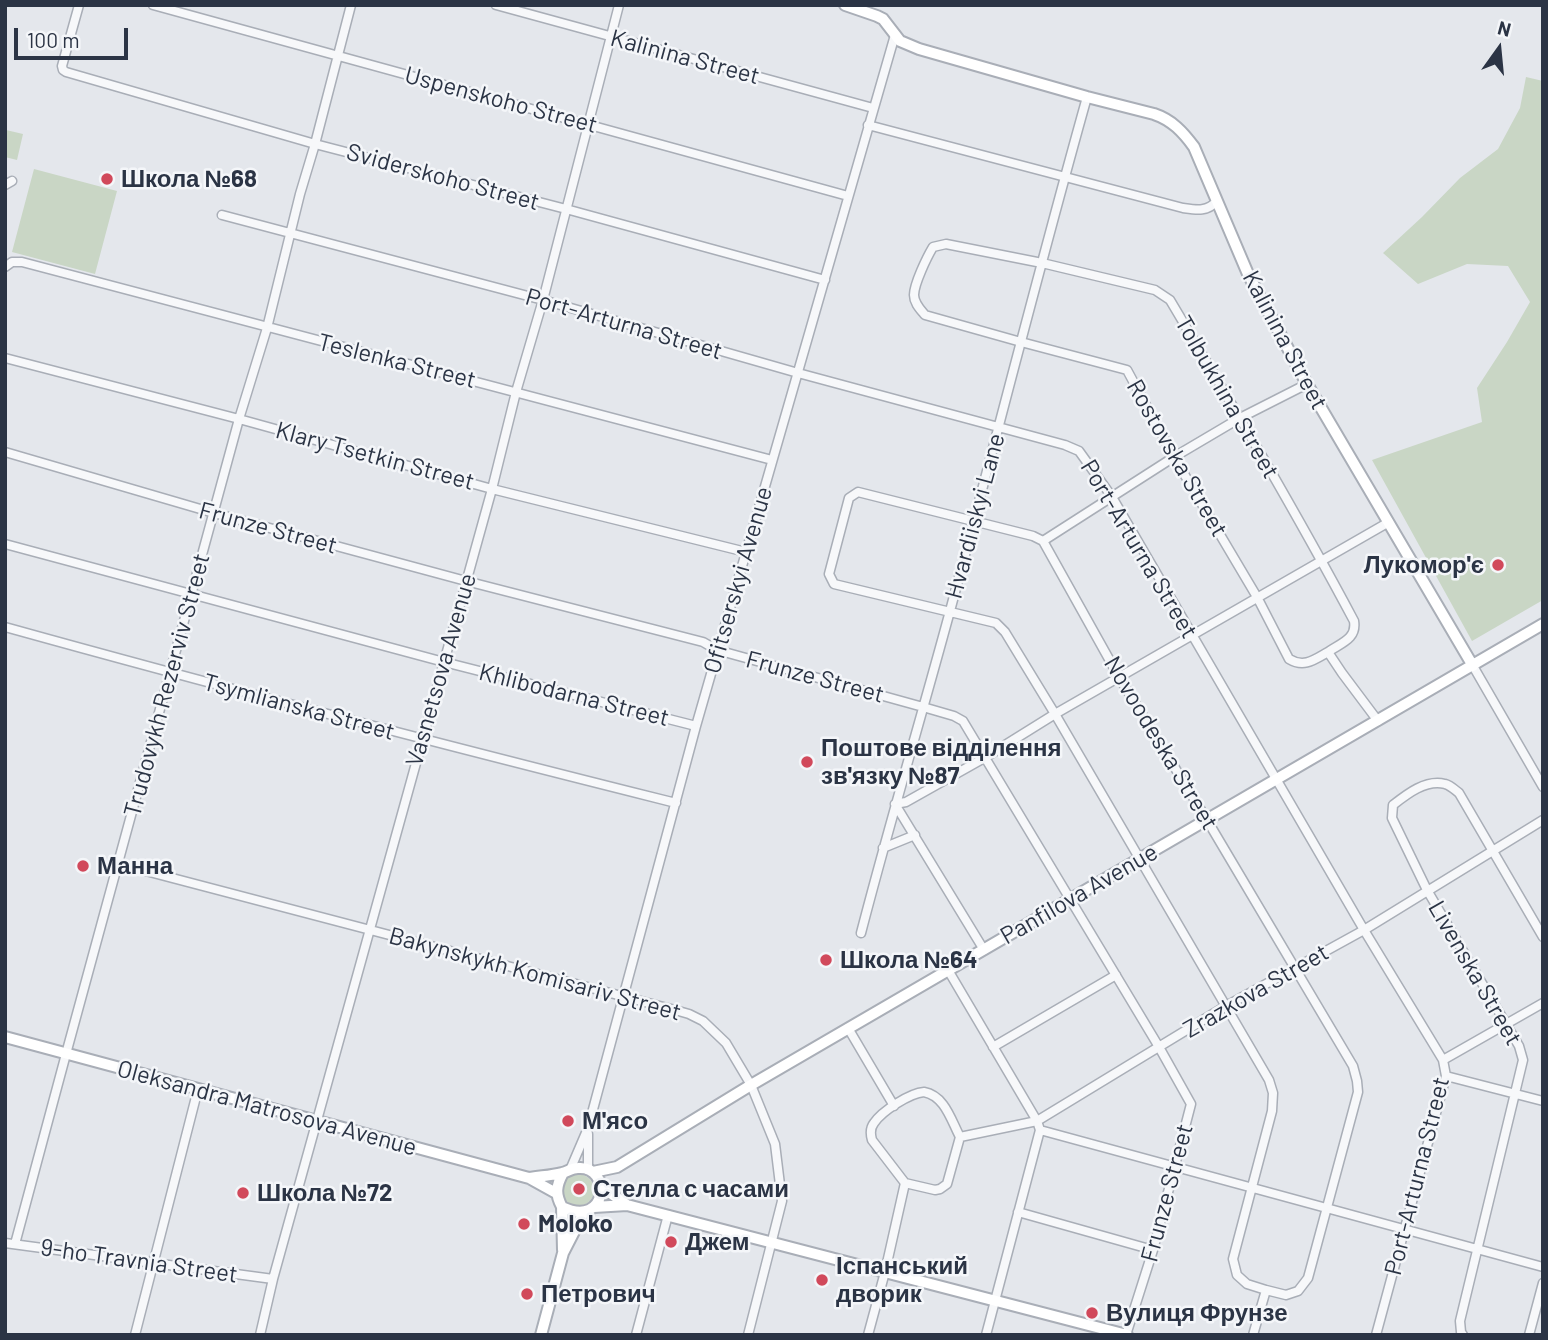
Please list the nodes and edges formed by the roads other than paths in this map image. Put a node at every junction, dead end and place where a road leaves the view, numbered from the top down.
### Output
1 (79, 5) edge
2 (153, 5) edge
3 (351, 5) edge
4 (496, 5) edge
5 (620, 5) edge
6 (845, 5) edge
7 (895, 35) junction
8 (611, 37) junction
9 (338, 56) junction
10 (1087, 97) junction
11 (873, 108) junction
12 (589, 124) junction
13 (868, 125) junction
14 (316, 144) junction
15 (1065, 177) junction
16 (848, 196) junction
17 (1217, 201) junction
18 (566, 209) junction
19 (222, 215) dead end
20 (291, 234) junction
21 (1042, 263) junction
22 (5, 267) edge
23 (921, 272) joint
24 (825, 280) junction
25 (543, 300) junction
26 (267, 328) junction
27 (1021, 342) junction
28 (5, 358) edge
29 (798, 373) junction
30 (1307, 384) junction
31 (516, 392) junction
32 (1240, 418) junction
33 (239, 419) junction
34 (998, 426) junction
35 (5, 452) edge
36 (1174, 457) junction
37 (772, 460) junction
38 (492, 488) junction
39 (1112, 497) junction
40 (214, 513) junction
41 (973, 521) junction
42 (1389, 522) junction
43 (1043, 541) junction
44 (5, 544) edge
45 (746, 552) junction
46 (1321, 561) junction
47 (466, 581) junction
48 (192, 593) junction
49 (1257, 597) junction
50 (950, 612) junction
51 (1543, 624) edge
52 (5, 627) edge
53 (1191, 635) junction
54 (718, 650) junction
55 (1328, 652) junction
56 (444, 662) junction
57 (1473, 666) junction
58 (170, 673) junction
59 (1119, 677) junction
60 (923, 706) junction
61 (1055, 714) junction
62 (1378, 721) junction
63 (696, 726) junction
64 (421, 739) junction
65 (986, 757) junction
66 (1277, 779) junction
67 (1543, 787) edge
68 (676, 803) junction
69 (895, 804) junction
70 (1207, 820) junction
71 (1543, 820) edge
72 (915, 835) junction
73 (883, 848) junction
74 (1492, 852) junction
75 (1139, 858) junction
76 (118, 864) junction
77 (1427, 890) junction
78 (1070, 899) junction
79 (369, 930) junction
80 (1364, 930) junction
81 (860, 933) dead end
82 (1543, 937) edge
83 (984, 950) junction
84 (1294, 968) junction
85 (948, 970) junction
86 (1116, 975) junction
87 (622, 996) junction
88 (1543, 1003) edge
89 (1226, 1006) junction
90 (1507, 1024) junction
91 (848, 1028) junction
92 (5, 1037) edge
93 (993, 1047) junction
94 (1159, 1047) junction
95 (66, 1054) junction
96 (1443, 1060) junction
97 (1446, 1076) junction
98 (751, 1085) junction
99 (198, 1089) junction
100 (1516, 1094) junction
101 (1543, 1101) edge
102 (894, 1106) junction
103 (317, 1121) junction
104 (1037, 1121) junction
105 (588, 1128) junction
106 (1040, 1130) junction
107 (960, 1137) junction
108 (617, 1167) junction
109 (1175, 1167) junction
110 (567, 1171) junction
111 (590, 1171) junction
112 (529, 1178) junction
113 (905, 1184) junction
114 (602, 1187) junction
115 (1252, 1188) junction
116 (556, 1194) junction
117 (627, 1205) junction
118 (562, 1207) junction
119 (1327, 1209) junction
120 (589, 1210) junction
121 (1018, 1212) junction
122 (668, 1216) junction
123 (1405, 1230) junction
124 (772, 1242) junction
125 (5, 1243) edge
126 (15, 1244) junction
127 (1153, 1250) junction
128 (1478, 1250) junction
129 (563, 1253) junction
130 (153, 1261) junction
131 (1543, 1268) edge
132 (885, 1272) junction
133 (273, 1279) junction
134 (1543, 1283) edge
135 (1266, 1290) junction
136 (995, 1301) junction
137 (545, 1334) edge
138 (135, 1335) edge
139 (260, 1335) edge
140 (636, 1335) edge
141 (748, 1335) edge
142 (868, 1335) edge
143 (986, 1335) edge
144 (1127, 1335) edge
145 (1253, 1335) edge
146 (1377, 1335) edge
147 (1463, 1335) edge
148 (1529, 1335) edge

1 - 14 street, Sviderskoho Street
2 - 9 street, Uspenskoho Street
3 - 9 street, Trudovykh Rezerviv Street
4 - 8 street, Kalinina Street
5 - 8 street, Vasnetsova Avenue
6 - 7 main road, Kalinina Street
7 - 10 main road, Kalinina Street
7 - 11 street, Ofitserskyi Avenue
8 - 11 street, Kalinina Street
8 - 12 street, Vasnetsova Avenue
9 - 12 street, Uspenskoho Street
9 - 14 street, Trudovykh Rezerviv Street
10 - 15 street, Hvardiiskyi Lane
10 - 17 main road, Kalinina Street
11 - 13 street, Ofitserskyi Avenue
12 - 16 street, Uspenskoho Street
12 - 18 street, Vasnetsova Avenue
13 - 15 street
13 - 16 street, Ofitserskyi Avenue
14 - 18 street, Sviderskoho Street
14 - 20 street, Trudovykh Rezerviv Street
15 - 17 street
15 - 21 street, Hvardiiskyi Lane
16 - 24 street, Ofitserskyi Avenue
17 - 30 main road, Kalinina Street
18 - 24 street, Sviderskoho Street
18 - 25 street, Vasnetsova Avenue
19 - 20 street, Port-Arturna Street
20 - 25 street, Port-Arturna Street
20 - 26 street, Trudovykh Rezerviv Street
21 - 23 street, Tolbukhina Street
21 - 27 street, Hvardiiskyi Lane
21 - 32 street, Tolbukhina Street
22 - 26 street, Teslenka Street
23 - 27 street, Rostovska Street
24 - 29 street, Ofitserskyi Avenue
25 - 29 street, Port-Arturna Street
25 - 31 street, Vasnetsova Avenue
26 - 31 street, Teslenka Street
26 - 33 street, Trudovykh Rezerviv Street
27 - 34 street, Hvardiiskyi Lane
27 - 36 street, Rostovska Street
28 - 33 street, Klary Tsetkin Street
29 - 34 street, Port-Arturna Street
29 - 37 street, Ofitserskyi Avenue
30 - 32 street
30 - 42 main road, Kalinina Street
31 - 37 street, Teslenka Street
31 - 38 street, Vasnetsova Avenue
32 - 36 street
32 - 46 street, Tolbukhina Street
33 - 38 street, Klary Tsetkin Street
33 - 40 street, Trudovykh Rezerviv Street
34 - 39 street, Port-Arturna Street
34 - 41 street, Hvardiiskyi Lane
35 - 40 street, Frunze Street
36 - 39 street
36 - 49 street, Rostovska Street
37 - 45 street, Ofitserskyi Avenue
38 - 45 street, Klary Tsetkin Street
38 - 47 street, Vasnetsova Avenue
39 - 43 street
39 - 53 street, Port-Arturna Street
40 - 47 street, Frunze Street
40 - 48 street, Trudovykh Rezerviv Street
41 - 43 street
41 - 50 street, Hvardiiskyi Lane
41 - 50 street
42 - 46 street
42 - 57 main road, Kalinina Street
43 - 59 street, Novoodeska Street
44 - 48 street, Khlibodarna Street
45 - 54 street, Ofitserskyi Avenue
46 - 49 street
46 - 55 street, Tolbukhina Street
47 - 54 street, Frunze Street
47 - 56 street, Vasnetsova Avenue
48 - 56 street, Khlibodarna Street
48 - 58 street, Trudovykh Rezerviv Street
49 - 53 street
49 - 55 street, Rostovska Street
50 - 60 street, Hvardiiskyi Lane
50 - 61 street
51 - 57 main road, Panfilova Avenue
52 - 58 street, Tsymlianska Street
53 - 59 street
53 - 66 street, Port-Arturna Street
54 - 60 street, Frunze Street
54 - 63 street, Ofitserskyi Avenue
55 - 62 street
56 - 63 street, Khlibodarna Street
56 - 64 street, Vasnetsova Avenue
57 - 62 main road, Panfilova Avenue
57 - 67 street, Kalinina Street
58 - 64 street, Tsymlianska Street
58 - 76 street, Trudovykh Rezerviv Street
59 - 61 street
59 - 70 street, Novoodeska Street
60 - 65 street, Frunze Street
60 - 69 street, Hvardiiskyi Lane
61 - 65 street
61 - 75 street
62 - 66 main road, Panfilova Avenue
63 - 68 street, Ofitserskyi Avenue
64 - 68 street, Tsymlianska Street
64 - 79 street, Vasnetsova Avenue
65 - 69 street
65 - 78 street, Frunze Street
66 - 70 main road, Panfilova Avenue
66 - 80 street, Port-Arturna Street
68 - 87 street, Ofitserskyi Avenue
69 - 72 street
69 - 73 street, Hvardiiskyi Lane
70 - 75 main road, Panfilova Avenue
70 - 84 street, Novoodeska Street
71 - 74 street, Zrazkova Street
72 - 73 street
72 - 83 street
73 - 81 street, Hvardiiskyi Lane
74 - 77 street, Zrazkova Street
74 - 77 street, Livenska Street
74 - 82 street
75 - 78 main road, Panfilova Avenue
75 - 89 street
76 - 79 street, Bakynskykh Komisariv Street
76 - 95 street, Trudovykh Rezerviv Street
77 - 80 street, Zrazkova Street
77 - 90 street, Livenska Street
78 - 83 main road, Panfilova Avenue
78 - 86 street, Frunze Street
79 - 87 street, Bakynskykh Komisariv Street
79 - 103 street, Vasnetsova Avenue
80 - 84 street, Zrazkova Street
80 - 96 street, Port-Arturna Street
83 - 85 main road, Panfilova Avenue
84 - 89 street, Zrazkova Street
84 - 119 street, Novoodeska Street
85 - 91 main road, Panfilova Avenue
85 - 93 street
86 - 93 street
86 - 94 street, Frunze Street
87 - 98 street, Bakynskykh Komisariv Street
87 - 105 street, Ofitserskyi Avenue
88 - 90 street
89 - 94 street, Zrazkova Street
89 - 115 street
90 - 96 street
90 - 100 street, Livenska Street
91 - 98 main road, Panfilova Avenue
91 - 102 street
92 - 95 main road, Oleksandra Matrosova Avenue
93 - 104 street
94 - 104 street, Zrazkova Street
94 - 109 street, Frunze Street
95 - 99 main road, Oleksandra Matrosova Avenue
95 - 126 street, Trudovykh Rezerviv Street
96 - 97 street, Port-Arturna Street
97 - 100 street
97 - 123 street, Port-Arturna Street
98 - 108 main road, Panfilova Avenue
98 - 124 street, Bakynskykh Komisariv Street
99 - 103 main road, Oleksandra Matrosova Avenue
99 - 130 street
100 - 101 street
100 - 128 street, Livenska Street
102 - 107 street
102 - 113 street
103 - 112 main road, Oleksandra Matrosova Avenue
103 - 133 street, Vasnetsova Avenue
104 - 106 street
104 - 107 street, Zrazkova Street
105 - 110 street
105 - 111 street
106 - 109 street
106 - 121 street
107 - 113 street
108 - 111 main road, Panfilova Avenue
108 - 114 main road, Panfilova Avenue
109 - 115 street
109 - 127 street, Frunze Street
110 - 111 main road
110 - 112 main road
110 - 116 main road
111 - 114 main road
112 - 116 main road
113 - 132 street
114 - 117 main road
114 - 120 main road
115 - 119 street
115 - 135 street
116 - 118 main road
117 - 120 main road
117 - 122 main road
118 - 120 main road
118 - 129 main road
119 - 123 street
119 - 135 street, Novoodeska Street
120 - 129 main road
121 - 127 street
121 - 136 street
122 - 124 main road
122 - 140 street
123 - 128 street
123 - 146 street, Port-Arturna Street
124 - 132 main road
124 - 141 street, Bakynskykh Komisariv Street
125 - 126 street, 9-ho Travnia Street
126 - 130 street, 9-ho Travnia Street
127 - 144 street, Frunze Street
128 - 131 street
128 - 147 street, Livenska Street
129 - 137 main road
130 - 133 street, 9-ho Travnia Street
130 - 138 street
132 - 136 main road
132 - 142 street
133 - 139 street, Vasnetsova Avenue
134 - 148 street
135 - 145 street
136 - 143 street
136 - 144 main road

